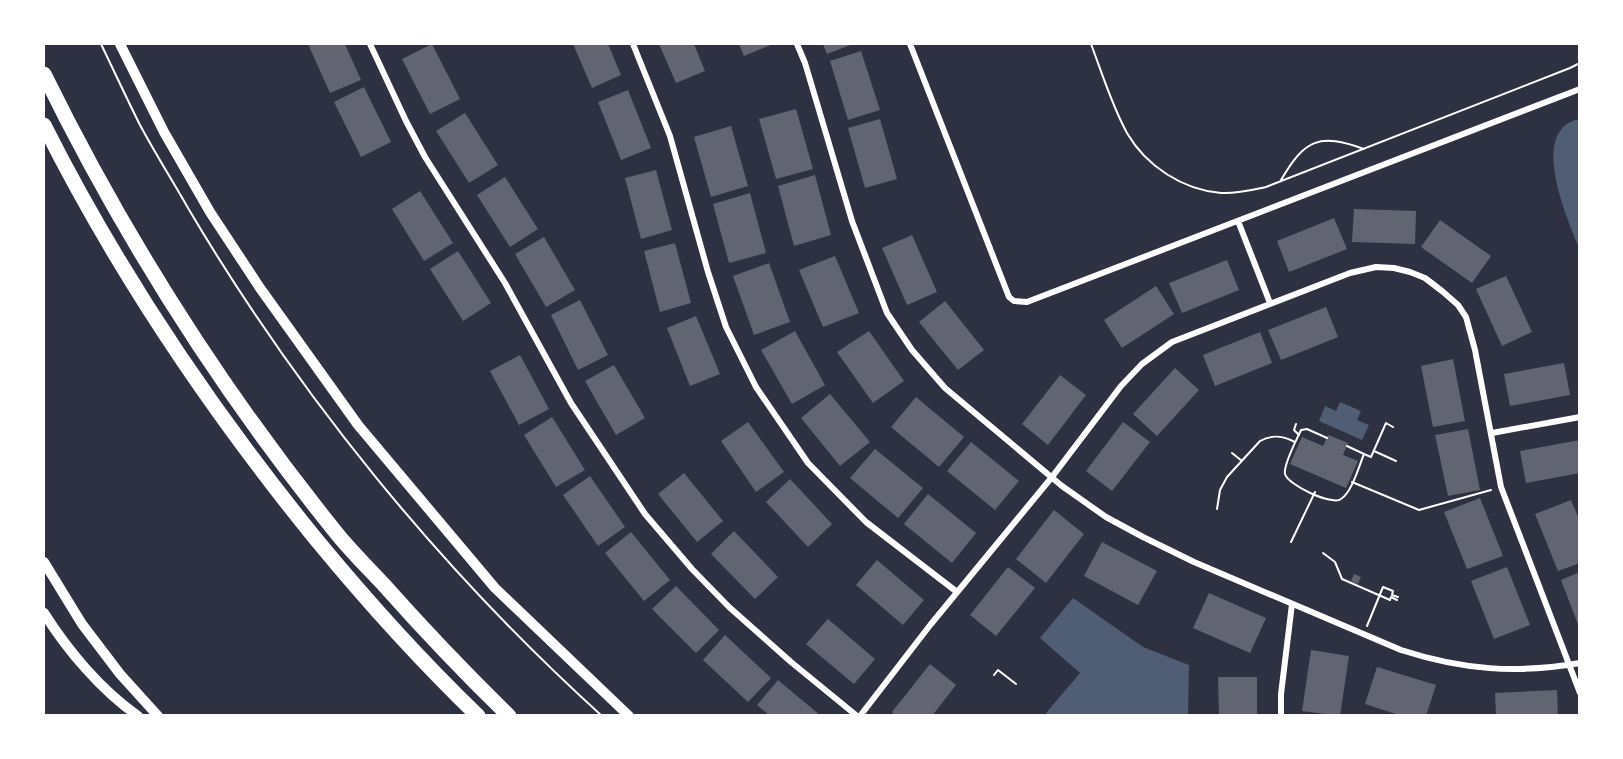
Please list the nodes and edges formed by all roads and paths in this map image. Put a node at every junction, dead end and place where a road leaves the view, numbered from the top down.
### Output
1 (120, 44) edge
2 (370, 44) edge
3 (633, 44) edge
4 (797, 44) edge
5 (910, 44) edge
6 (1091, 44) edge
7 (1580, 63) edge
8 (44, 74) edge
9 (1580, 89) edge
10 (44, 125) edge
11 (1364, 149) junction
12 (1281, 181) junction
13 (1238, 221) junction
14 (1270, 303) junction
15 (1580, 417) edge
16 (1296, 424) dead end
17 (1393, 427) dead end
18 (1492, 433) junction
19 (1299, 435) junction
20 (1327, 438) dead end
21 (1296, 442) junction
22 (1347, 446) dead end
23 (1374, 451) junction
24 (1232, 453) dead end
25 (1364, 454) junction
26 (1242, 461) junction
27 (1396, 461) dead end
28 (1052, 477) junction
29 (1352, 482) junction
30 (1502, 487) junction
31 (1314, 493) junction
32 (1217, 509) dead end
33 (1291, 542) dead end
34 (1323, 553) dead end
35 (44, 562) edge
36 (957, 592) junction
37 (1380, 596) junction
38 (1292, 604) junction
39 (44, 613) edge
40 (1364, 634) junction
41 (1580, 663) edge
42 (1568, 665) junction
43 (994, 675) dead end
44 (1016, 684) dead end
45 (1580, 693) edge
46 (138, 716) edge
47 (158, 716) edge
48 (478, 716) edge
49 (509, 716) edge
50 (629, 716) edge
51 (859, 716) edge
52 (1281, 716) edge

1 - 50 street
2 - 51 street
3 - 36 street
4 - 28 street
5 - 13 street
6 - 12 path
7 - 11 path
8 - 49 highway
9 - 13 street
10 - 48 highway
11 - 12 path
11 - 12 path
13 - 14 street
14 - 18 street
14 - 28 street
15 - 18 street
16 - 19 path
17 - 23 path
18 - 30 street
19 - 20 path
19 - 21 path
21 - 26 path
21 - 31 path
22 - 25 path
23 - 25 path
23 - 27 path
24 - 26 path
25 - 29 path
26 - 32 path
28 - 36 street
28 - 38 street
29 - 30 path
29 - 31 path
30 - 42 street
31 - 33 path
34 - 37 path
35 - 47 street
36 - 51 street
37 - 37 path
37 - 40 path
38 - 40 street
38 - 52 street
39 - 46 street
40 - 42 street
41 - 42 street
42 - 45 street
43 - 44 path

